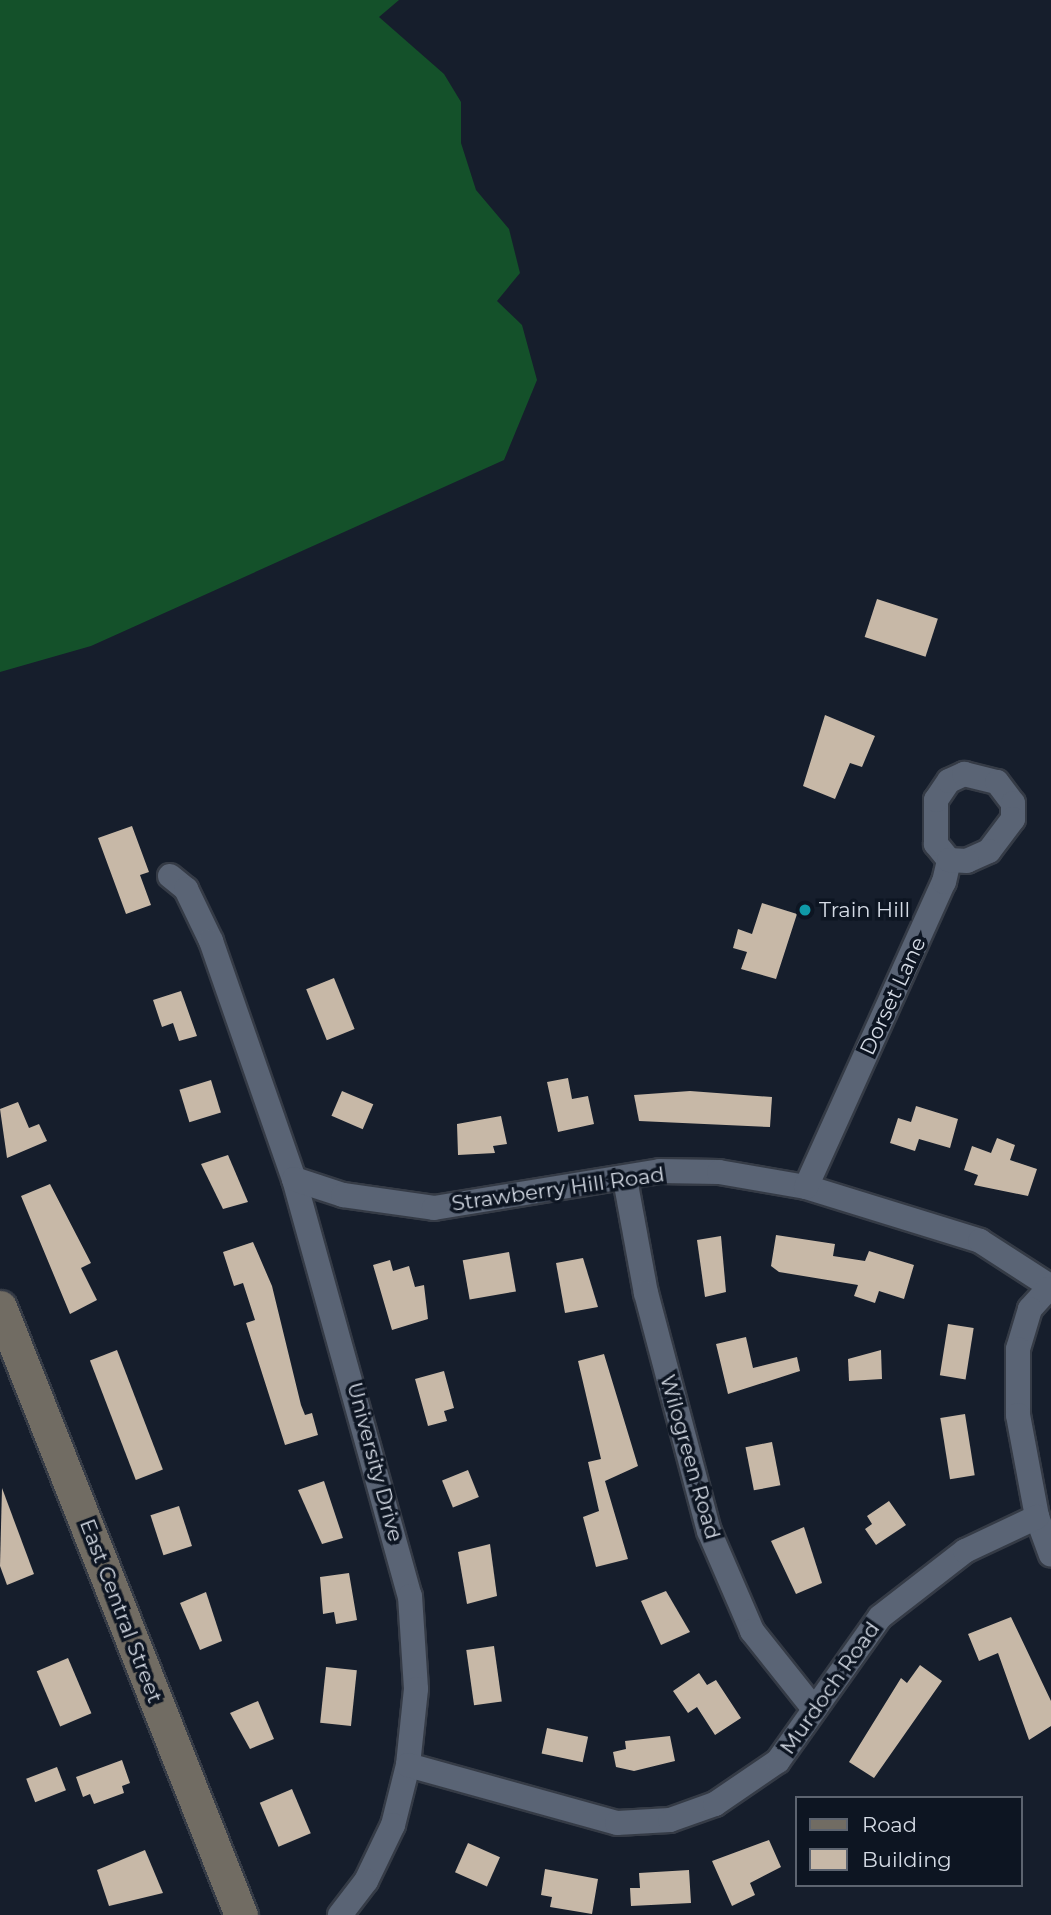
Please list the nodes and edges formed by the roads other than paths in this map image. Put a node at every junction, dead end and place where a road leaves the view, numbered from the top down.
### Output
1 (949, 860) junction
2 (170, 876) dead end
3 (294, 1179) junction
4 (625, 1179) junction
5 (806, 1187) junction
6 (1050, 1288) edge
7 (0, 1307) edge
8 (1037, 1517) junction
9 (1051, 1555) edge
10 (814, 1709) junction
11 (408, 1765) junction
12 (242, 1915) edge
13 (340, 1915) edge

1 - 1 street
1 - 5 street, Dorset Lane
2 - 3 street, University Drive
3 - 4 street, Strawberry Hill Road
3 - 11 street, University Drive
4 - 5 street, Strawberry Hill Road
4 - 10 street, Wilogreen Road
5 - 6 street, Strawberry Hill Road
6 - 8 street
7 - 12 main road, East Central Street
8 - 9 street
8 - 10 street, Murdoch Road
10 - 11 street, Murdoch Road
11 - 13 street, University Drive

